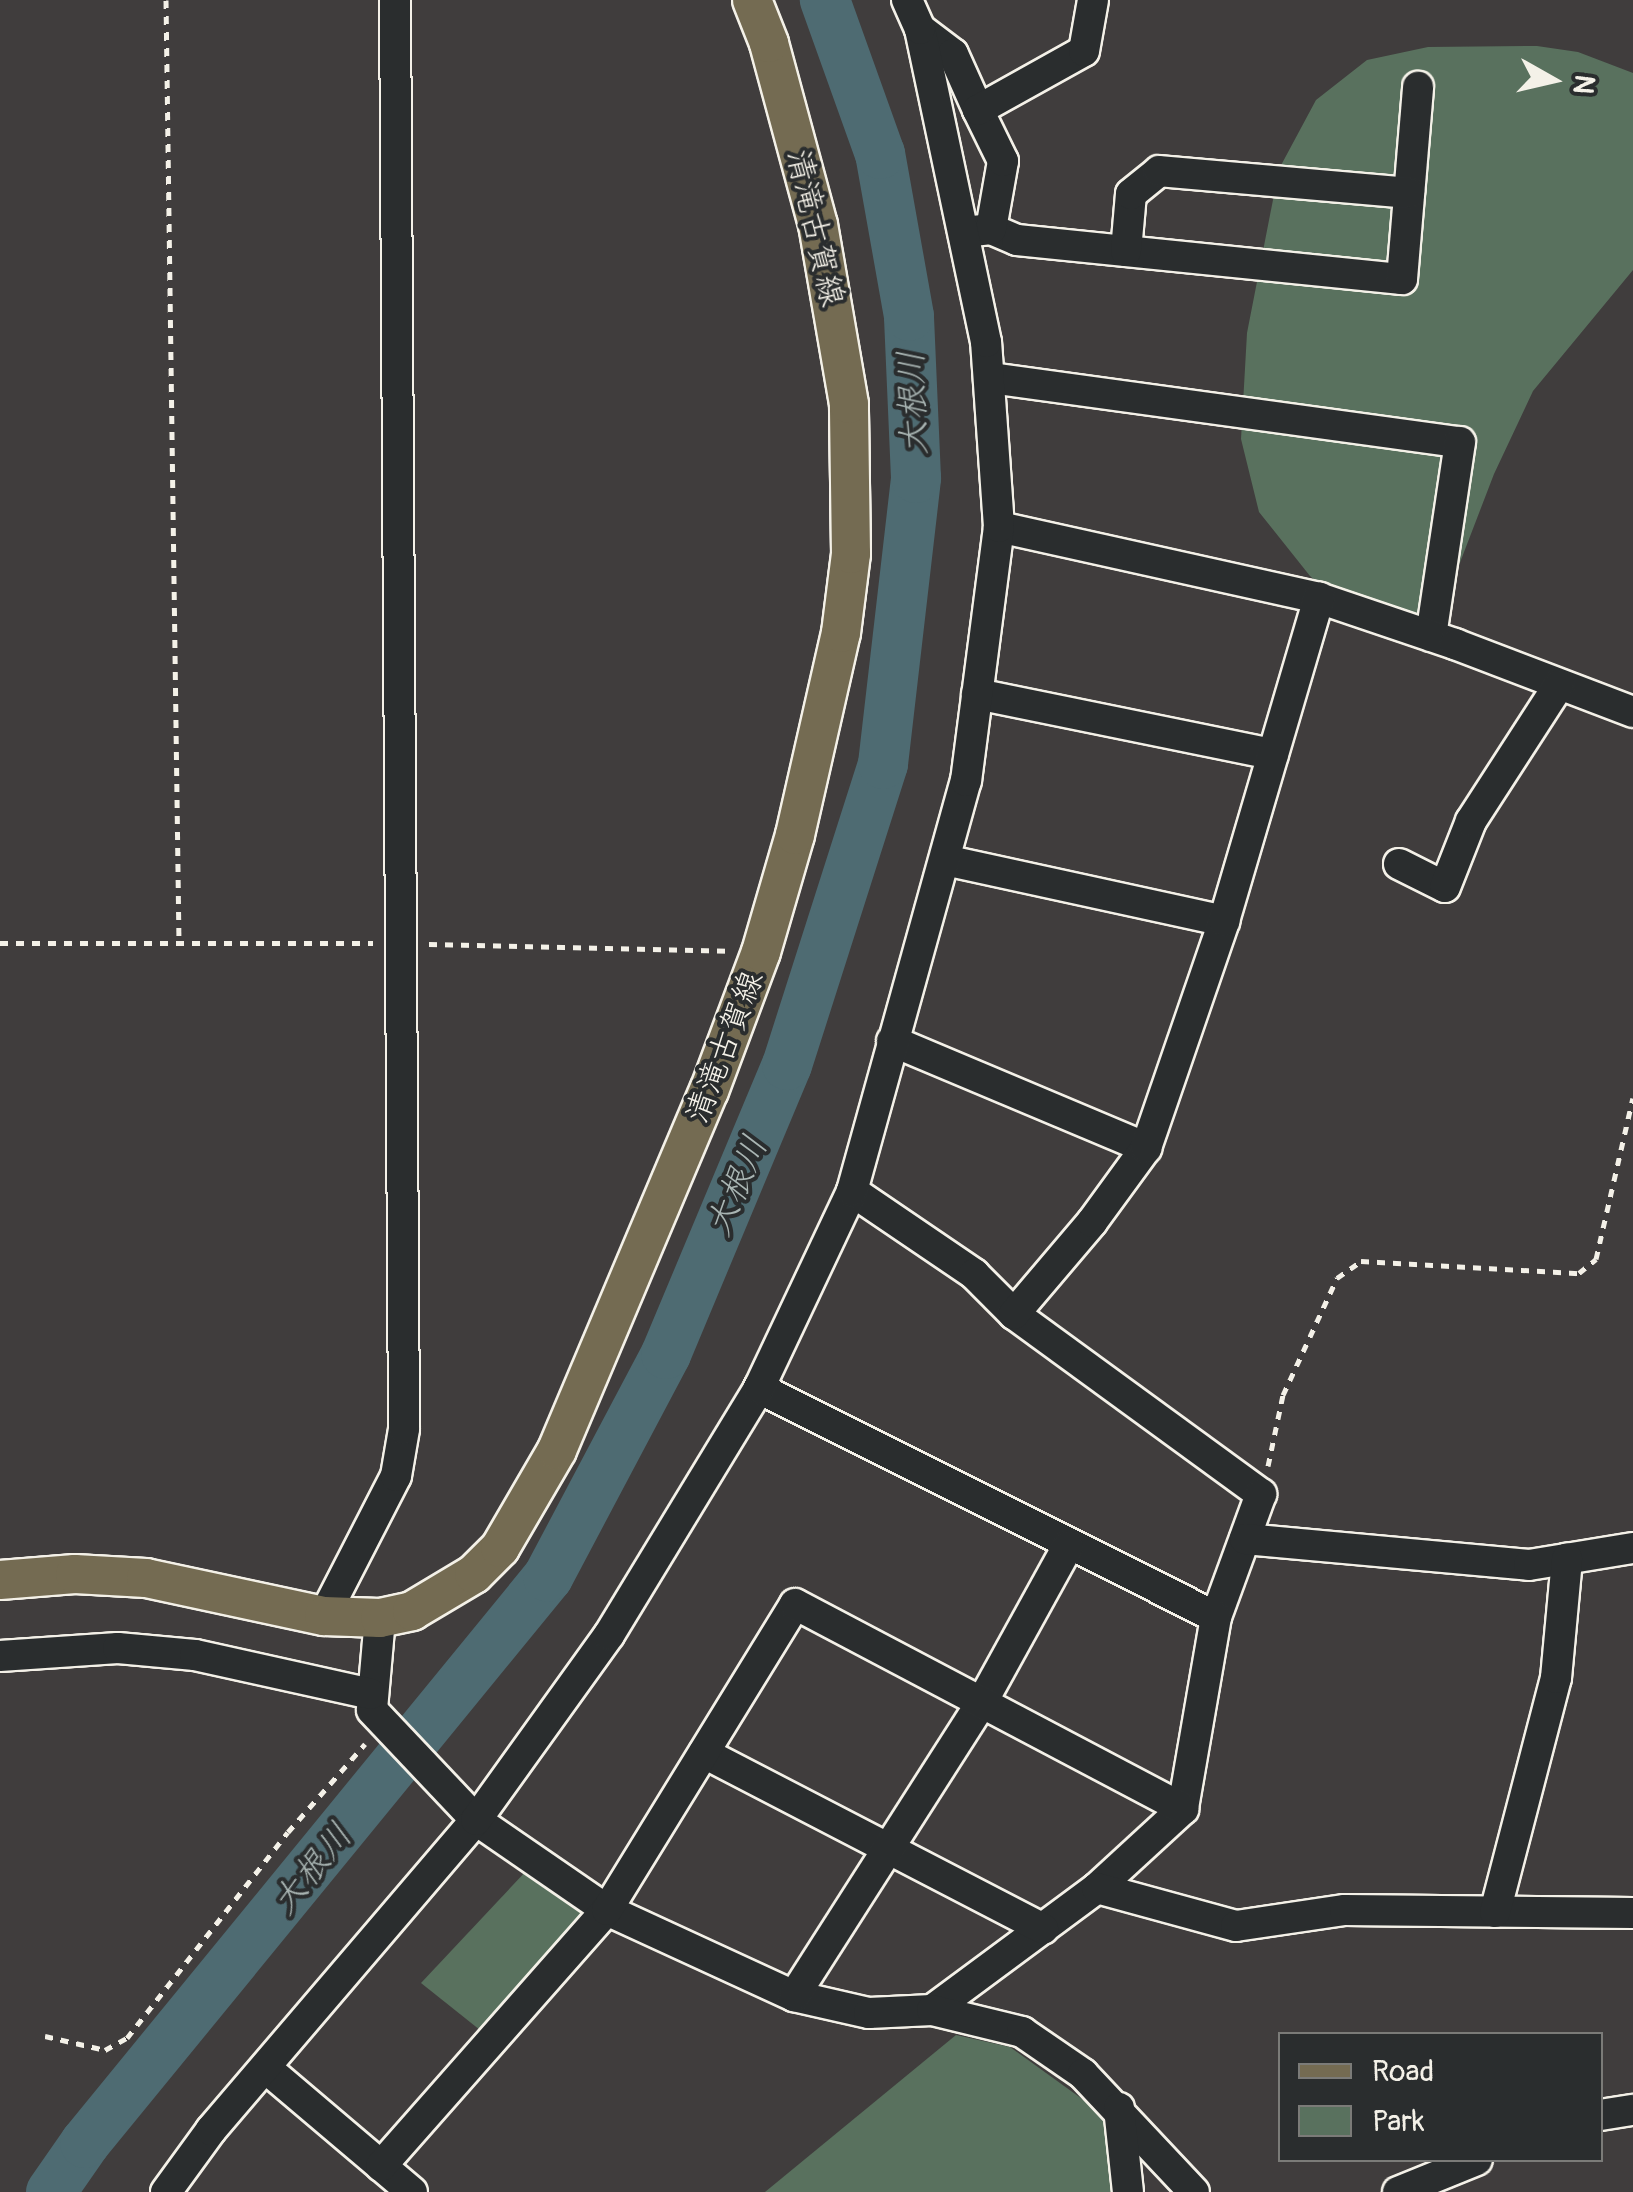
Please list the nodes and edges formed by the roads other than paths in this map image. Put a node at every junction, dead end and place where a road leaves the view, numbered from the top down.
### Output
1 (395, 0) edge
2 (752, 0) edge
3 (907, 0) edge
4 (1093, 0) edge
5 (920, 29) junction
6 (1418, 86) dead end
7 (978, 110) junction
8 (1409, 193) junction
9 (978, 230) junction
10 (1126, 251) junction
11 (990, 378) junction
12 (999, 528) junction
13 (1319, 598) junction
14 (1432, 636) junction
15 (1559, 685) junction
16 (977, 694) junction
17 (1633, 712) edge
18 (1273, 754) junction
19 (944, 860) junction
20 (1399, 864) dead end
21 (1224, 920) junction
22 (892, 1041) junction
23 (1146, 1148) junction
24 (852, 1191) junction
25 (1014, 1314) junction
26 (758, 1388) junction
27 (1245, 1539) junction
28 (1068, 1546) junction
29 (1633, 1548) edge
30 (1567, 1559) junction
31 (0, 1580) edge
32 (324, 1616) junction
33 (1216, 1617) junction
34 (380, 1618) junction
35 (0, 1656) edge
36 (982, 1702) junction
37 (378, 1714) junction
38 (704, 1752) junction
39 (1183, 1809) junction
40 (471, 1815) junction
41 (888, 1849) junction
42 (1097, 1888) junction
43 (608, 1910) junction
44 (1495, 1912) junction
45 (1633, 1913) edge
46 (1042, 1929) junction
47 (794, 1996) junction
48 (932, 2010) junction
49 (267, 2068) junction
50 (1119, 2108) junction
51 (1633, 2110) edge
52 (1603, 2115) edge
53 (1472, 2162) edge
54 (381, 2166) junction
55 (166, 2192) edge
56 (412, 2192) edge
57 (1128, 2192) edge
58 (1194, 2192) edge
59 (1398, 2192) edge

1 - 32 street
2 - 34 main road, 清滝古賀線
3 - 5 street
4 - 7 street
5 - 7 street
5 - 9 street
6 - 8 street
7 - 9 street
8 - 10 street
8 - 10 street
9 - 10 street
9 - 11 street
11 - 12 street
11 - 14 street
12 - 13 street
12 - 16 street
13 - 14 street
13 - 18 street
14 - 15 street
15 - 17 street
15 - 20 street
16 - 18 street
16 - 19 street
18 - 21 street
19 - 21 street
19 - 22 street
21 - 23 street
22 - 23 street
22 - 24 street
23 - 25 street
24 - 25 street
24 - 26 street
25 - 27 street
26 - 28 street
26 - 40 street
27 - 30 street
27 - 33 street
28 - 33 street
28 - 36 street
29 - 30 street
30 - 44 street
31 - 32 main road, 清滝古賀線
32 - 34 main road, 清滝古賀線
33 - 39 street
34 - 37 street
35 - 37 street
36 - 38 street
36 - 39 street
36 - 41 street
37 - 40 street
38 - 41 street
38 - 43 street
39 - 42 street
40 - 43 street
40 - 49 street
41 - 46 street
41 - 47 street
42 - 44 street
42 - 46 street
43 - 47 street
43 - 54 street
44 - 45 street
46 - 48 street
47 - 48 street
48 - 50 street
49 - 54 street
49 - 55 street
50 - 57 street
50 - 58 street
51 - 52 street
53 - 59 street
54 - 56 street

